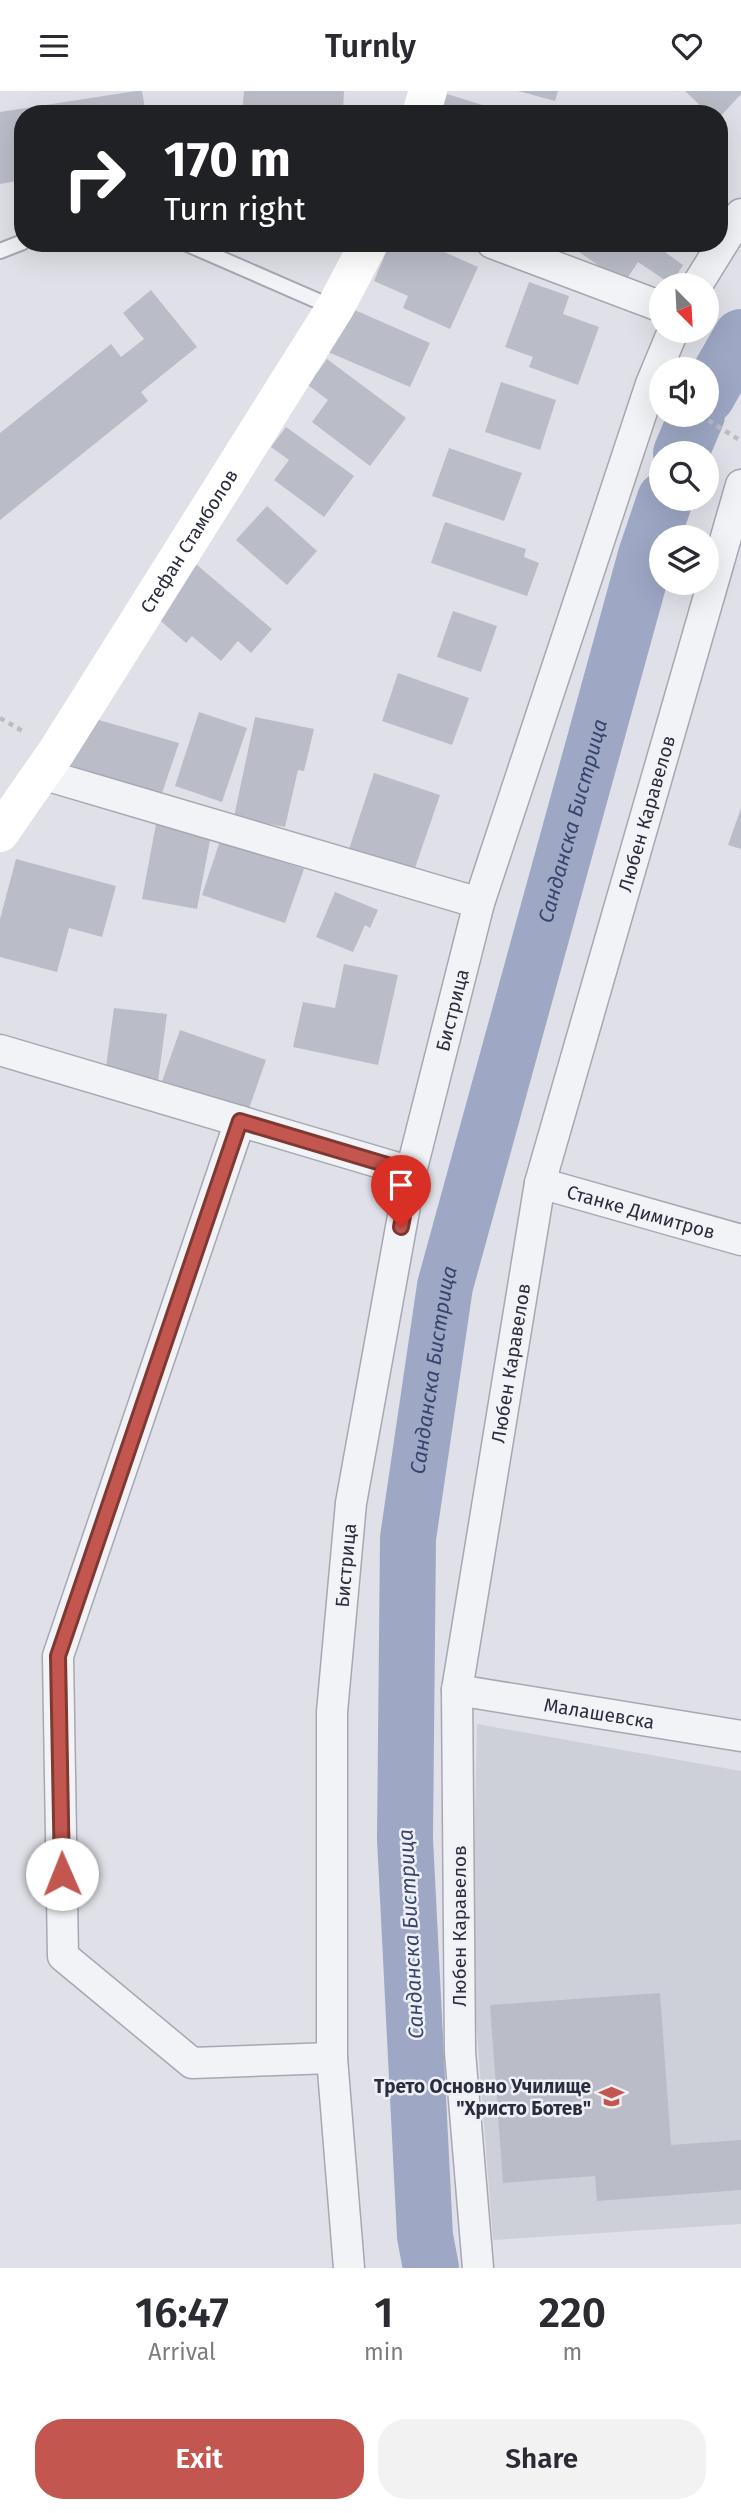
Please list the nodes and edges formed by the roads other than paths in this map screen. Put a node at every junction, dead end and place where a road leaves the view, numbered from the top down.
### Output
1 (741, 214) edge
2 (728, 235) edge
3 (206, 252) edge
4 (364, 252) edge
5 (516, 252) edge
6 (717, 252) edge
7 (704, 273) edge
8 (649, 302) edge
9 (335, 308) junction
10 (668, 343) edge
11 (741, 485) edge
12 (42, 774) junction
13 (0, 833) edge
14 (479, 903) junction
15 (0, 1050) edge
16 (240, 1121) junction
17 (411, 1172) junction
18 (540, 1183) junction
19 (741, 1240) edge
20 (457, 1690) junction
21 (741, 1737) edge
22 (331, 2058) junction
23 (349, 2268) edge
24 (478, 2268) edge

1 - 2 street
3 - 9 lane
4 - 9 street, Стефан Стамболов
5 - 8 street
6 - 7 street
9 - 12 street, Стефан Стамболов
10 - 14 street, Бистрица
11 - 18 street, Любен Каравелов
12 - 13 street, Стефан Стамболов
12 - 14 street
14 - 17 street, Бистрица
15 - 16 street
16 - 17 street
16 - 22 street
17 - 22 street, Бистрица
18 - 19 street, Станке Димитров
18 - 20 street, Любен Каравелов
20 - 21 street, Малашевска
20 - 24 street, Любен Каравелов
22 - 23 street, Бистрица

